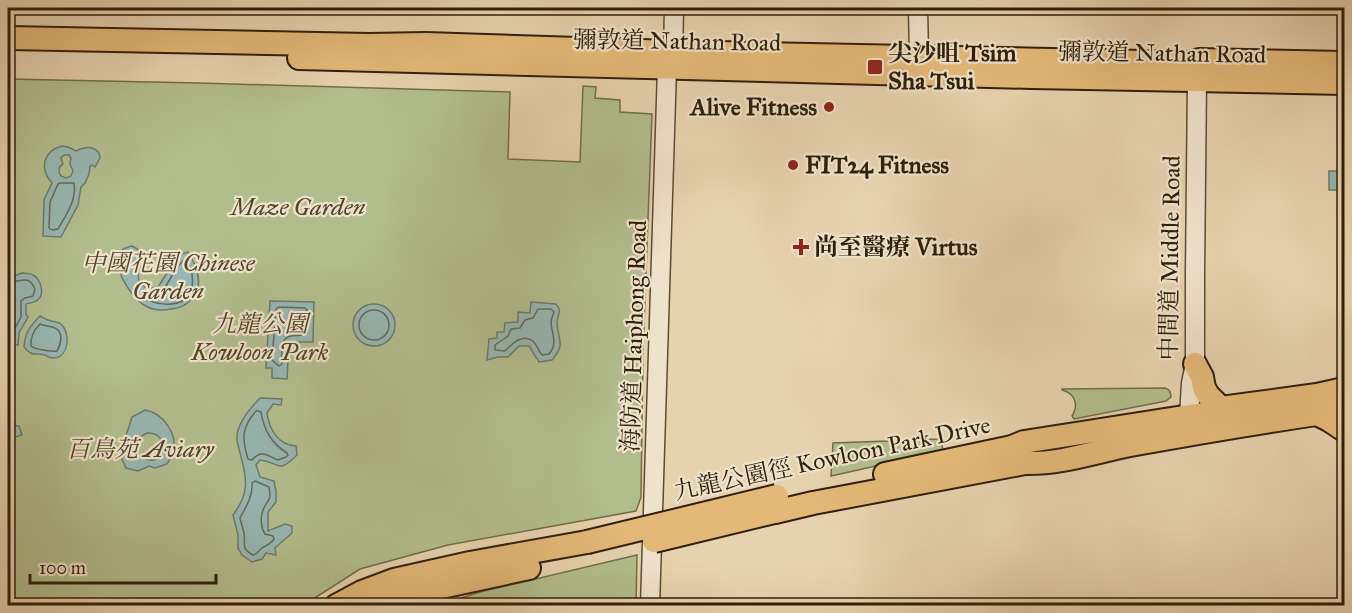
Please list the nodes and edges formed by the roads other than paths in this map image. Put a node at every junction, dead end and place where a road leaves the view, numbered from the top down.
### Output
1 (675, 8) edge
2 (918, 8) edge
3 (8, 38) edge
4 (8, 52) edge
5 (919, 56) junction
6 (670, 60) junction
7 (1344, 63) edge
8 (1197, 80) junction
9 (1344, 83) edge
10 (1195, 364) junction
11 (1344, 389) edge
12 (1221, 408) junction
13 (1344, 410) edge
14 (1317, 414) junction
15 (1185, 426) junction
16 (1344, 430) edge
17 (1024, 442) junction
18 (1102, 450) junction
19 (776, 504) junction
20 (588, 549) junction
21 (407, 601) edge
22 (336, 606) edge
23 (373, 606) edge
24 (650, 606) edge

1 - 6 street, 海防道 Haiphong Road
2 - 5 street
3 - 6 main road, 彌敦道 Nathan Road
4 - 6 main road, 彌敦道 Nathan Road
5 - 6 main road, 彌敦道 Nathan Road
5 - 7 main road, 彌敦道 Nathan Road
6 - 8 main road, 彌敦道 Nathan Road
6 - 24 street, 海防道 Haiphong Road
8 - 9 main road, 彌敦道 Nathan Road
8 - 10 street, 中間道 Middle Road
10 - 12 main road
10 - 15 street, 中間道 Middle Road
11 - 12 main road, 九龍公園徑 Kowloon Park Drive
12 - 15 main road, 九龍公園徑 Kowloon Park Drive
13 - 14 main road, 九龍公園徑 Kowloon Park Drive
14 - 15 main road, 九龍公園徑 Kowloon Park Drive
14 - 16 main road
15 - 17 main road, 九龍公園徑 Kowloon Park Drive
15 - 18 main road, 九龍公園徑 Kowloon Park Drive
17 - 18 main road
17 - 19 main road, 九龍公園徑 Kowloon Park Drive
18 - 19 main road, 九龍公園徑 Kowloon Park Drive
19 - 20 main road, 九龍公園徑 Kowloon Park Drive, bridge
20 - 21 main road, 九龍公園徑 Kowloon Park Drive
20 - 22 main road, 九龍公園徑 Kowloon Park Drive
21 - 23 main road, 九龍公園徑 Kowloon Park Drive

